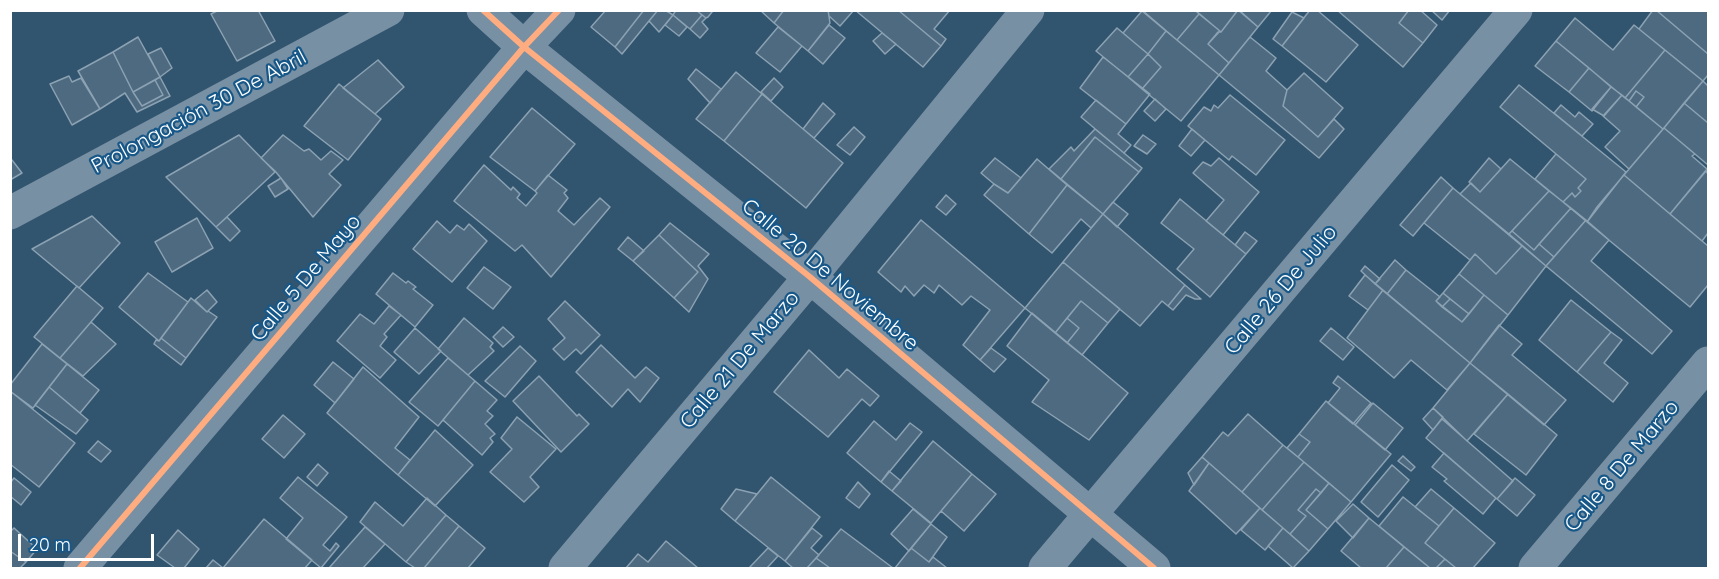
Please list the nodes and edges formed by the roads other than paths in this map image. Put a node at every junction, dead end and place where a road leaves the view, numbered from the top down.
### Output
1 (388, 10) edge
2 (483, 10) edge
3 (559, 10) edge
4 (1028, 10) edge
5 (1516, 10) edge
6 (524, 47) junction
7 (10, 213) edge
8 (810, 277) junction
9 (1708, 363) edge
10 (1091, 515) junction
11 (80, 568) edge
12 (565, 568) edge
13 (1045, 568) edge
14 (1154, 568) edge
15 (1535, 568) edge

1 - 7 street, Prolongación 30 De Abril
2 - 6 street, Calle 20 De Noviembre
3 - 6 street, Calle 5 De Mayo
4 - 8 street, Calle 21 De Marzo
5 - 10 street, Calle 26 De Julio
6 - 8 street, Calle 20 De Noviembre
6 - 11 street, Calle 5 De Mayo
8 - 10 street, Calle 20 De Noviembre
8 - 12 street, Calle 21 De Marzo
9 - 15 street, Calle 8 De Marzo
10 - 13 street, Calle 26 De Julio
10 - 14 street, Calle 20 De Noviembre

